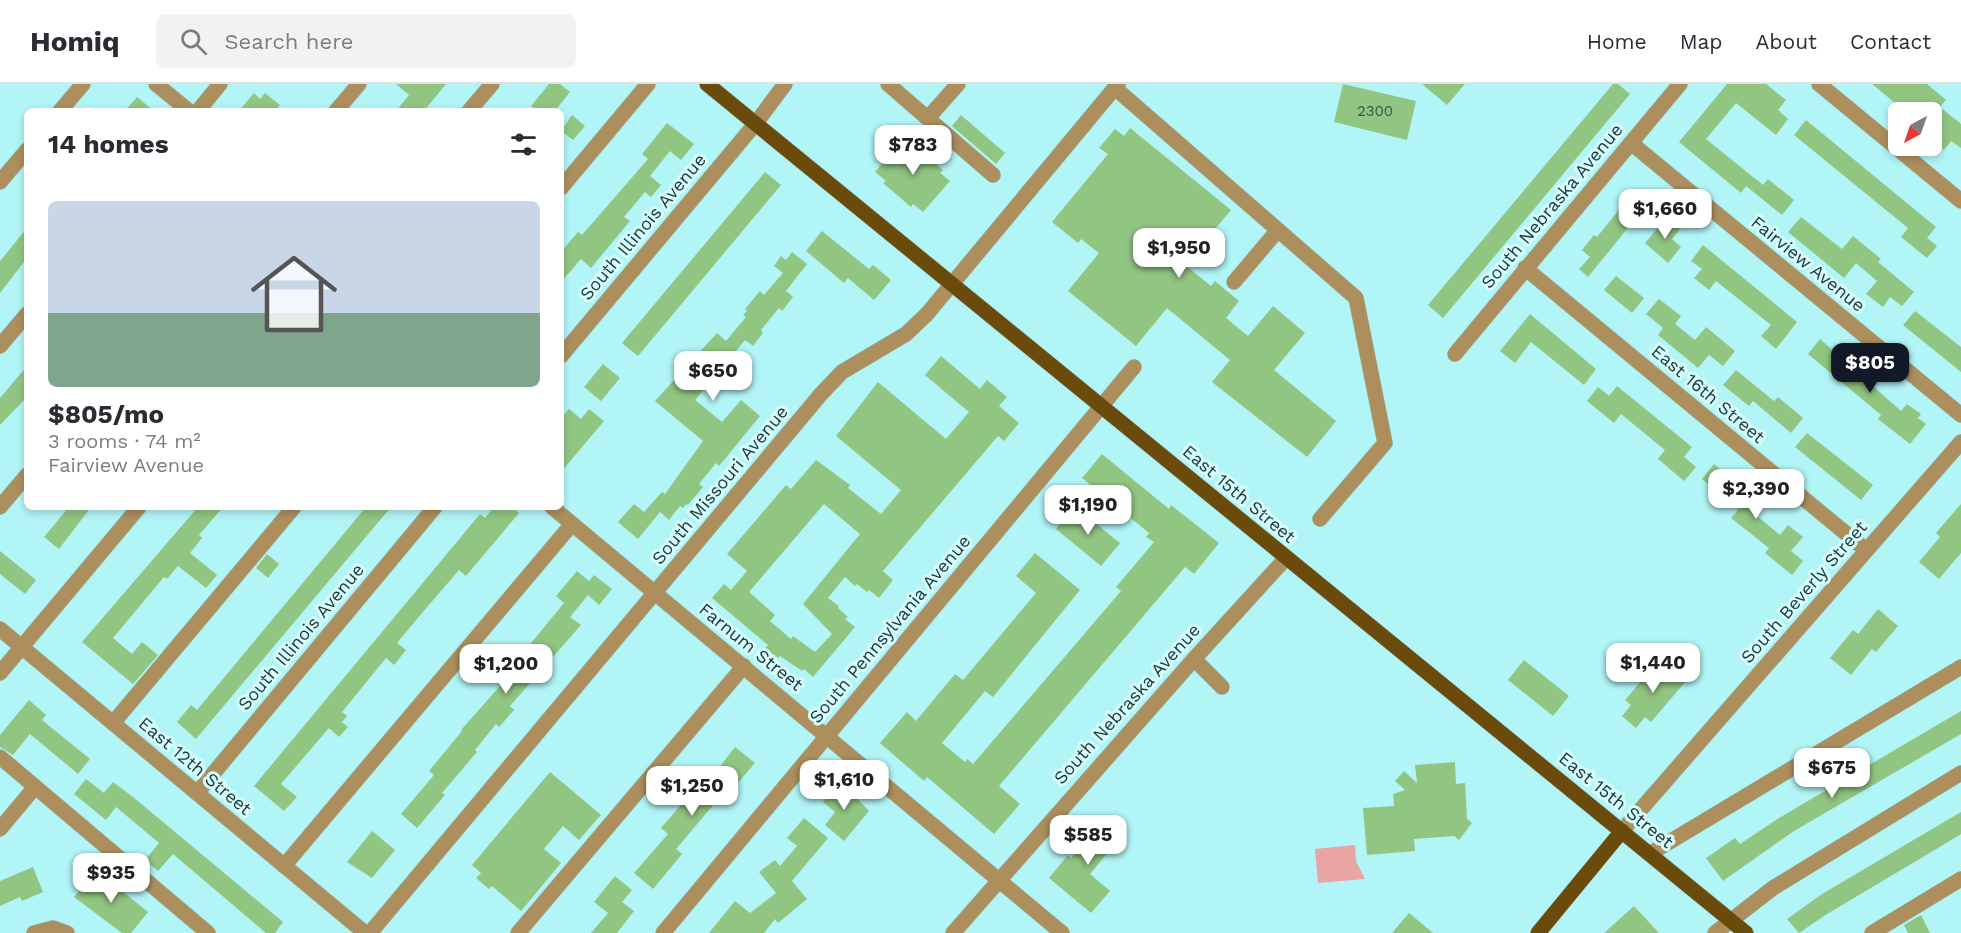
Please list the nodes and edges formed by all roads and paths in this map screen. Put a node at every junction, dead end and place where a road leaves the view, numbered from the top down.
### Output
1 (83, 84) edge
2 (156, 84) edge
3 (220, 84) edge
4 (359, 84) edge
5 (492, 84) edge
6 (648, 84) edge
7 (707, 84) edge
8 (786, 84) edge
9 (888, 84) edge
10 (958, 84) edge
11 (1680, 84) edge
12 (1819, 84) edge
13 (1116, 86) edge
14 (63, 108) edge
15 (185, 108) edge
16 (200, 108) edge
17 (339, 108) edge
18 (472, 108) edge
19 (928, 118) junction
20 (756, 123) junction
21 (1631, 143) junction
22 (24, 154) edge
23 (993, 175) dead end
24 (0, 182) edge
25 (564, 184) edge
26 (1961, 201) edge
27 (1278, 230) junction
28 (1525, 268) junction
29 (1234, 282) dead end
30 (951, 283) junction
31 (24, 318) edge
32 (0, 346) edge
33 (564, 352) edge
34 (1455, 354) dead end
35 (1134, 367) dead end
36 (1101, 405) junction
37 (1961, 414) edge
38 (1961, 442) edge
39 (24, 479) edge
40 (0, 507) edge
41 (136, 510) edge
42 (291, 510) edge
43 (433, 510) edge
44 (556, 510) edge
45 (1320, 519) dead end
46 (572, 524) junction
47 (1866, 550) junction
48 (1286, 558) junction
49 (655, 593) junction
50 (0, 628) edge
51 (22, 646) junction
52 (1194, 658) junction
53 (744, 666) junction
54 (1961, 667) edge
55 (0, 673) edge
56 (1222, 687) dead end
57 (113, 723) junction
58 (827, 735) junction
59 (0, 757) edge
60 (1961, 772) edge
61 (35, 787) junction
62 (197, 793) junction
63 (0, 829) edge
64 (1622, 831) junction
65 (1651, 853) junction
66 (284, 866) junction
67 (1961, 879) edge
68 (998, 880) junction
69 (1730, 920) junction
70 (60, 930) edge
71 (34, 933) edge
72 (208, 933) edge
73 (365, 933) edge
74 (370, 933) edge
75 (518, 933) edge
76 (663, 933) edge
77 (953, 933) edge
78 (1062, 933) edge
79 (1538, 933) edge
80 (1715, 933) edge
81 (1746, 933) edge
82 (1872, 933) edge

1 - 14 street
2 - 15 street
3 - 16 street
4 - 17 street
5 - 18 street
6 - 25 street
7 - 20 main road, East 15th Street
8 - 20 street, South Illinois Avenue
9 - 19 street
10 - 19 street
11 - 21 street, South Nebraska Avenue
12 - 26 street
13 - 27 street
13 - 30 street, South Missouri Avenue
19 - 23 street
20 - 30 main road, East 15th Street
20 - 33 street, South Illinois Avenue
21 - 28 street, South Nebraska Avenue
21 - 37 street, Fairview Avenue
22 - 24 street
27 - 29 street
27 - 45 street
28 - 34 street, South Nebraska Avenue
28 - 47 street, East 16th Street
30 - 36 main road, East 15th Street
30 - 49 street, South Missouri Avenue
31 - 32 street
35 - 36 street, South Pennsylvania Avenue
36 - 48 main road, East 15th Street
36 - 58 street, South Pennsylvania Avenue
38 - 47 street, South Beverly Street
39 - 40 street
41 - 51 street
42 - 57 street
43 - 62 street, South Illinois Avenue
44 - 46 street, Farnum Street
46 - 49 street, Farnum Street
46 - 66 street
47 - 64 street, South Beverly Street
48 - 52 street, South Nebraska Avenue
48 - 64 main road, East 15th Street
49 - 53 street, Farnum Street
49 - 74 street, South Missouri Avenue
50 - 51 street, East 12th Street
51 - 55 street
51 - 57 street, East 12th Street
52 - 56 street
52 - 68 street, South Nebraska Avenue
53 - 58 street, Farnum Street
53 - 75 street
54 - 65 street
57 - 62 street, East 12th Street
58 - 68 street, Farnum Street
58 - 76 street, South Pennsylvania Avenue
59 - 61 street
60 - 69 street
61 - 63 street
61 - 72 street
62 - 66 street, East 12th Street
64 - 65 main road, East 15th Street
64 - 79 main road, South Beverly Street
65 - 69 main road, East 15th Street
66 - 73 street, East 12th Street
67 - 82 street
68 - 77 street, South Nebraska Avenue
68 - 78 street, Farnum Street
69 - 80 street
69 - 81 main road, East 15th Street
70 - 71 street

